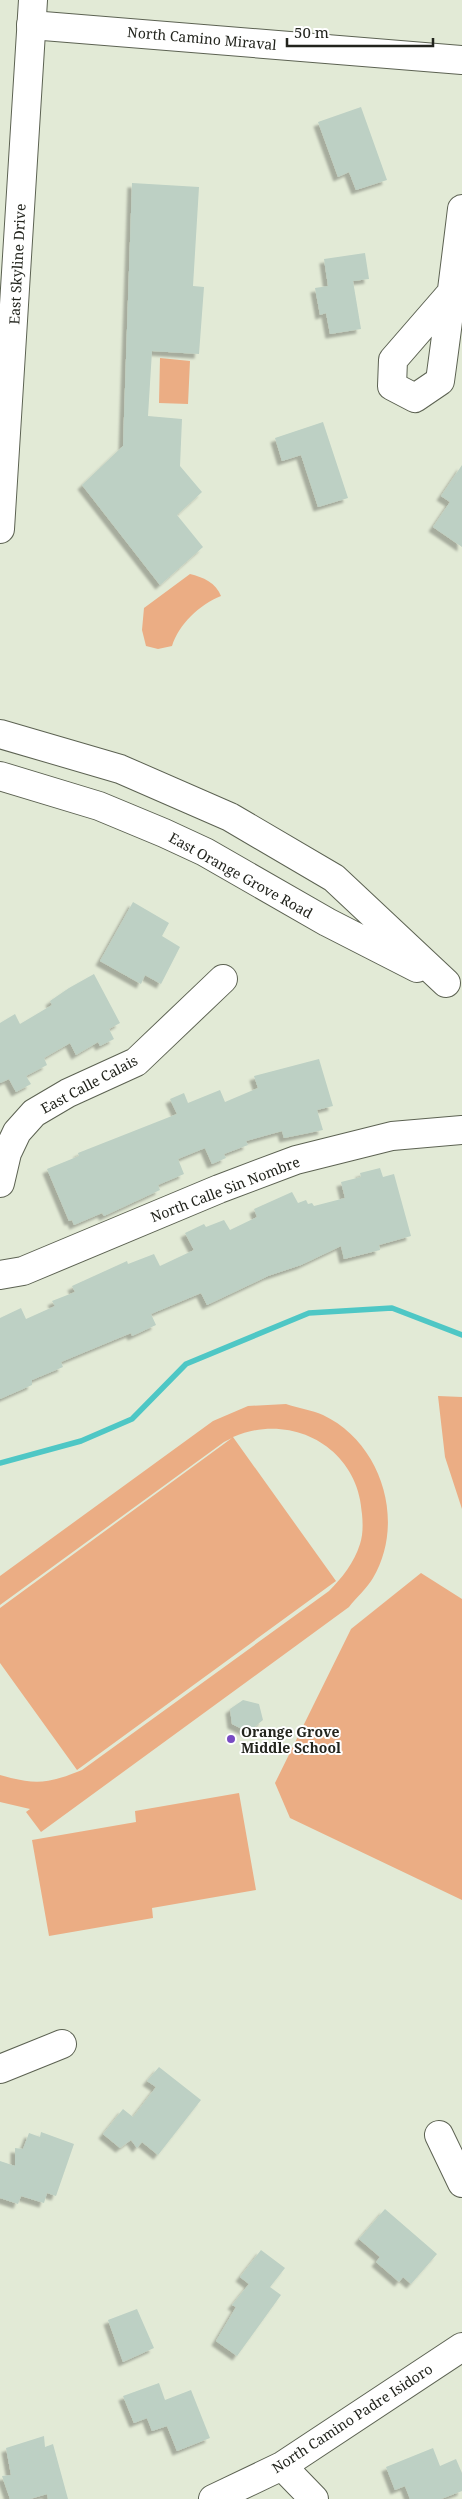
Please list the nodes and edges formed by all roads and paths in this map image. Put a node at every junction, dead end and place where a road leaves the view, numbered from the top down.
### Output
1 (32, 12) edge
2 (462, 60) edge
3 (462, 209) edge
4 (452, 292) dead end
5 (0, 529) edge
6 (0, 734) edge
7 (0, 776) edge
8 (223, 979) dead end
9 (454, 988) edge
10 (461, 1130) edge
11 (0, 1183) edge
12 (0, 1275) edge
13 (62, 2044) dead end
14 (0, 2069) edge
15 (439, 2135) dead end
16 (462, 2183) edge
17 (462, 2347) edge
18 (282, 2466) junction
19 (213, 2499) edge
20 (314, 2499) edge

1 - 2 street, North Camino Miraval
1 - 5 street, East Skyline Drive
3 - 4 street
6 - 9 street, East Orange Grove Road
7 - 9 street, East Orange Grove Road
8 - 11 street, East Calle Calais
10 - 12 street, North Calle Sin Nombre
13 - 14 street
15 - 16 street
17 - 18 street, North Camino Padre Isidoro
18 - 19 street, North Camino Padre Isidoro
18 - 20 street

